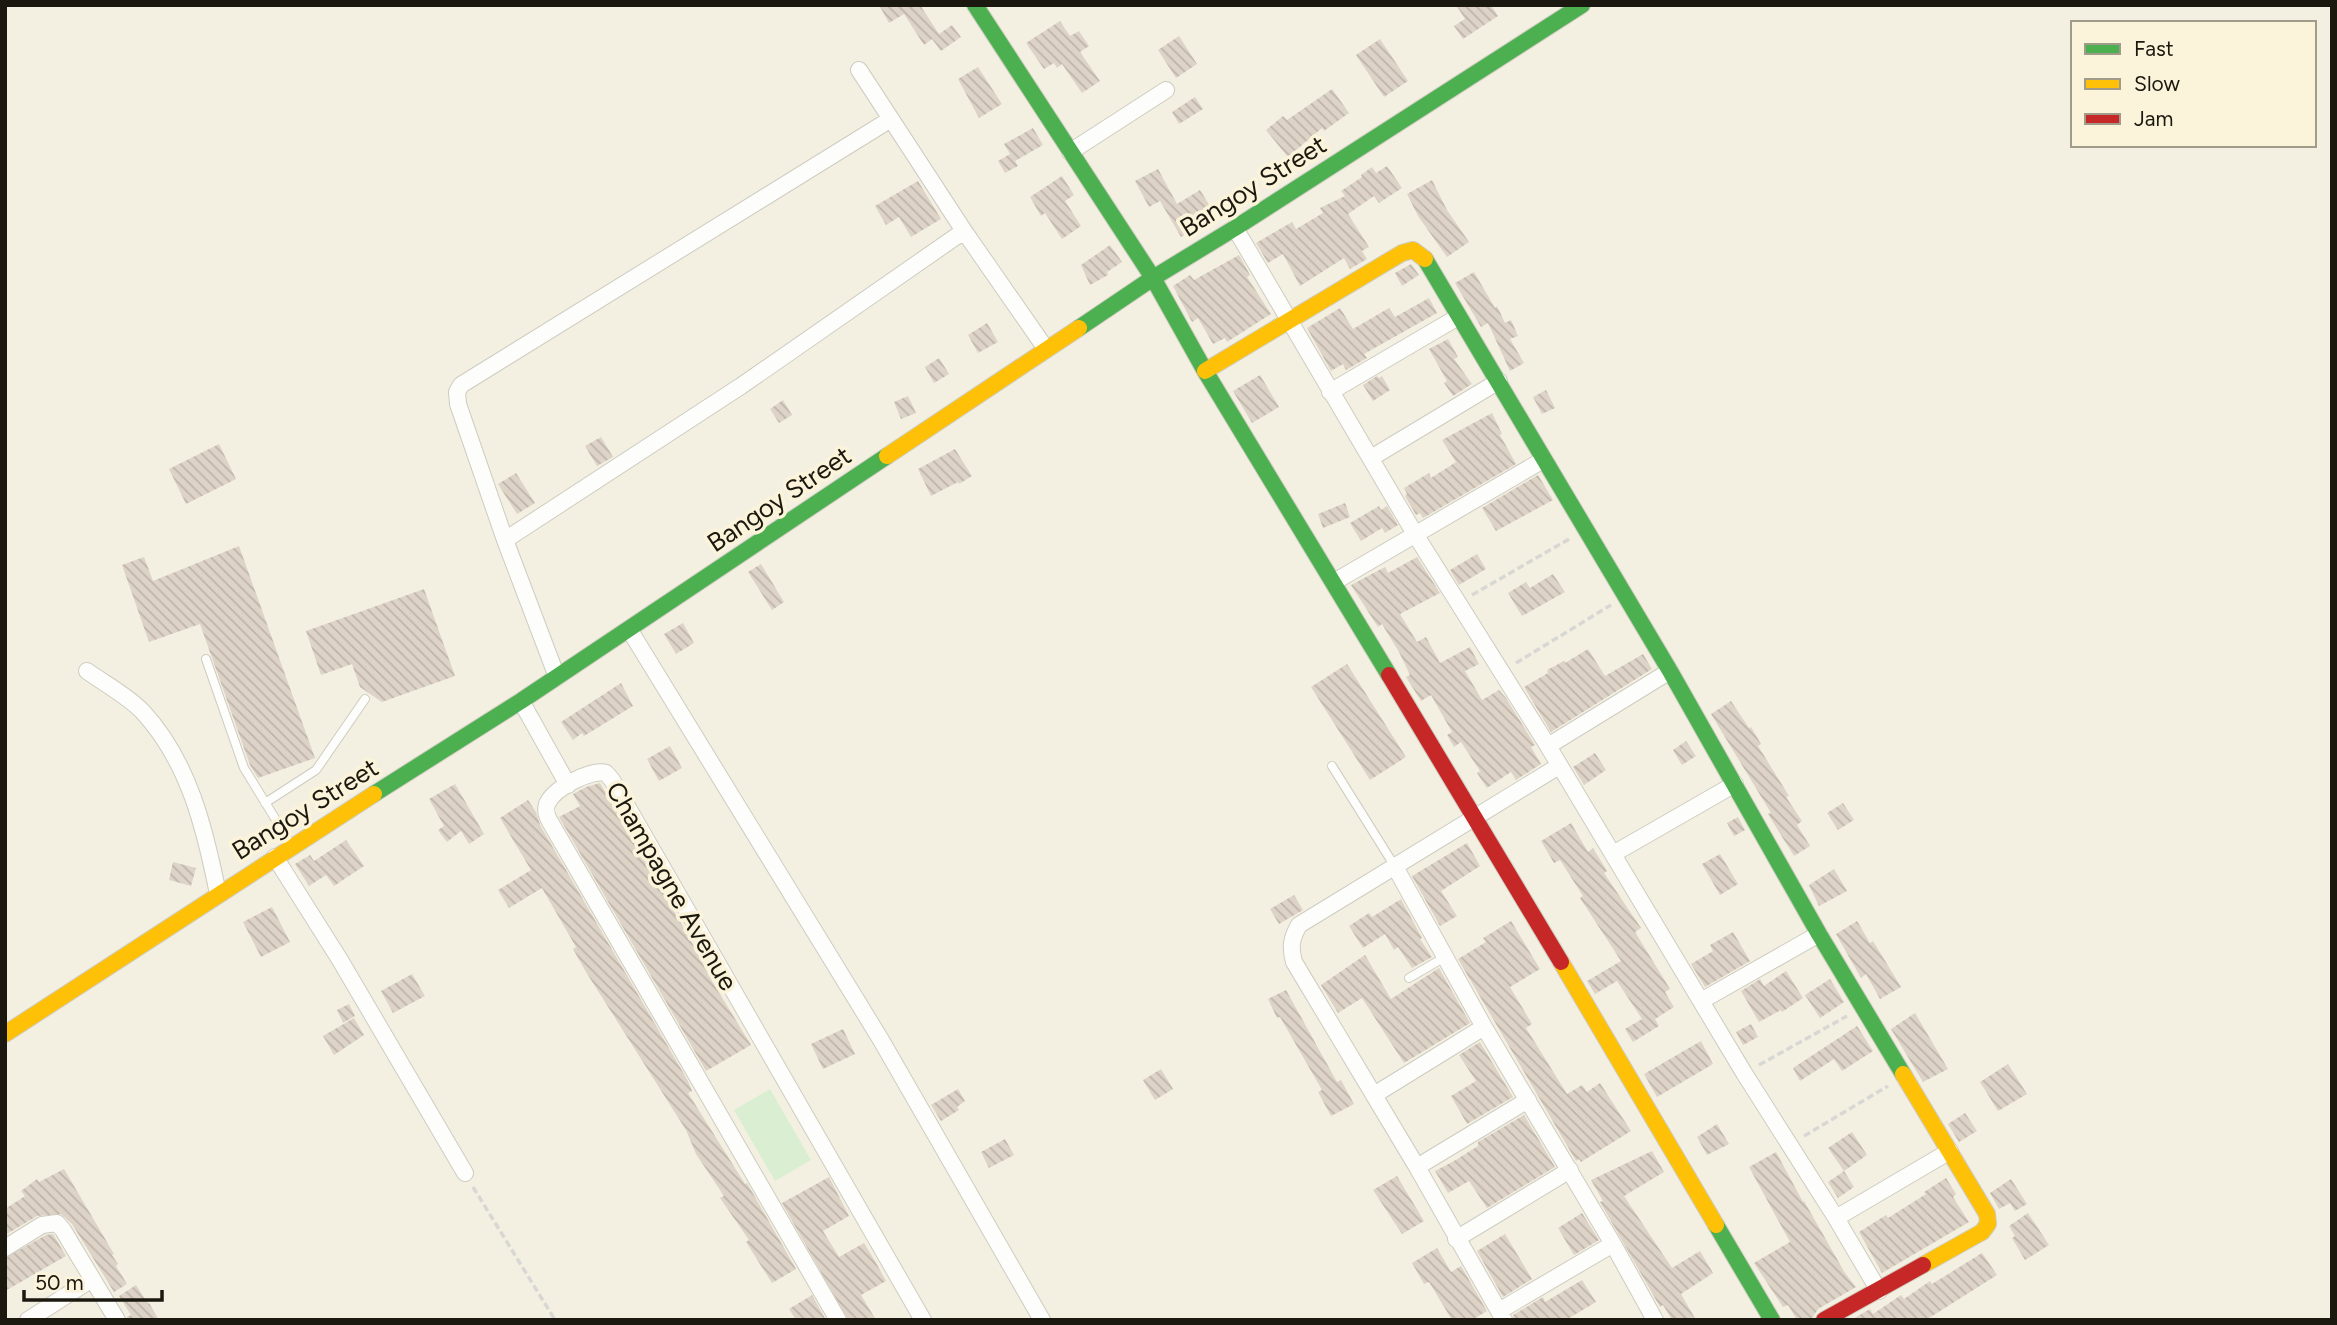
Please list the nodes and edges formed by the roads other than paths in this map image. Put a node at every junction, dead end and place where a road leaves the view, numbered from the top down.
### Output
1 (975, 5) edge
2 (1582, 5) edge
3 (859, 70) dead end
4 (1166, 90) dead end
5 (891, 119) junction
6 (1070, 152) junction
7 (1235, 228) junction
8 (964, 231) junction
9 (1153, 278) junction
10 (1458, 317) junction
11 (1288, 321) junction
12 (1046, 349) junction
13 (1205, 371) junction
14 (1499, 381) junction
15 (1330, 392) junction
16 (1371, 458) junction
17 (1544, 460) junction
18 (1415, 534) junction
19 (505, 540) junction
20 (1334, 582) junction
21 (629, 629) junction
22 (206, 659) dead end
23 (87, 671) dead end
24 (1670, 671) junction
25 (557, 677) junction
26 (365, 699) dead end
27 (521, 701) junction
28 (1548, 746) junction
29 (1332, 765) dead end
30 (1559, 766) junction
31 (1735, 784) junction
32 (568, 785) junction
33 (265, 803) junction
34 (1475, 816) junction
35 (292, 846) junction
36 (1613, 854) junction
37 (275, 856) junction
38 (1394, 865) junction
39 (218, 894) junction
40 (1819, 934) junction
41 (1445, 957) junction
42 (1409, 978) dead end
43 (1701, 1000) junction
44 (1484, 1027) junction
45 (5, 1034) edge
46 (1374, 1095) junction
47 (1528, 1100) junction
48 (1950, 1151) junction
49 (1417, 1167) junction
50 (1570, 1170) junction
51 (464, 1173) road end
52 (1836, 1218) junction
53 (1456, 1239) junction
54 (1613, 1244) junction
55 (5, 1248) edge
56 (92, 1279) junction
57 (1879, 1291) junction
58 (1501, 1315) edge
59 (1653, 1319) edge
60 (28, 1320) edge
61 (117, 1320) edge
62 (838, 1320) edge
63 (923, 1320) edge
64 (1042, 1320) edge
65 (1772, 1320) edge
66 (1824, 1320) edge

1 - 6 street
2 - 7 street, Bangoy Street
3 - 5 street
4 - 6 street
5 - 8 street
5 - 19 street
6 - 9 street
7 - 9 street, Bangoy Street
7 - 11 street
8 - 12 street
8 - 19 street
9 - 12 street, Bangoy Street
9 - 13 street
10 - 11 street
10 - 14 street
10 - 15 street
11 - 13 street
11 - 15 street
12 - 21 street, Bangoy Street
13 - 20 street
14 - 16 street
14 - 17 street
15 - 16 street
16 - 18 street
17 - 18 street
17 - 24 street
18 - 20 street
18 - 28 street
19 - 25 street
20 - 34 street
21 - 25 street, Bangoy Street
21 - 64 street
22 - 33 lane
23 - 39 street
24 - 28 street
24 - 31 street
25 - 27 street, Bangoy Street
26 - 33 lane
27 - 32 street
27 - 35 street, Bangoy Street
28 - 30 street
29 - 38 lane
30 - 34 street
30 - 36 street
31 - 36 street
31 - 40 street
32 - 62 street, Champagne Avenue
32 - 63 street, Champagne Avenue
33 - 35 lane
34 - 38 street
34 - 65 street
35 - 37 street, Bangoy Street
36 - 43 street
37 - 39 street, Bangoy Street
37 - 51 street
38 - 41 street
38 - 46 street
39 - 45 street, Bangoy Street
40 - 43 street
40 - 48 street
41 - 42 lane
41 - 44 street
43 - 52 street
44 - 46 street
44 - 47 street
46 - 49 street
47 - 49 street
47 - 50 street
48 - 52 street
48 - 57 street
49 - 53 street
50 - 53 street
50 - 54 street
52 - 57 street
53 - 58 street
54 - 58 street
54 - 59 street
55 - 56 street
56 - 60 street
56 - 61 street
57 - 66 street

